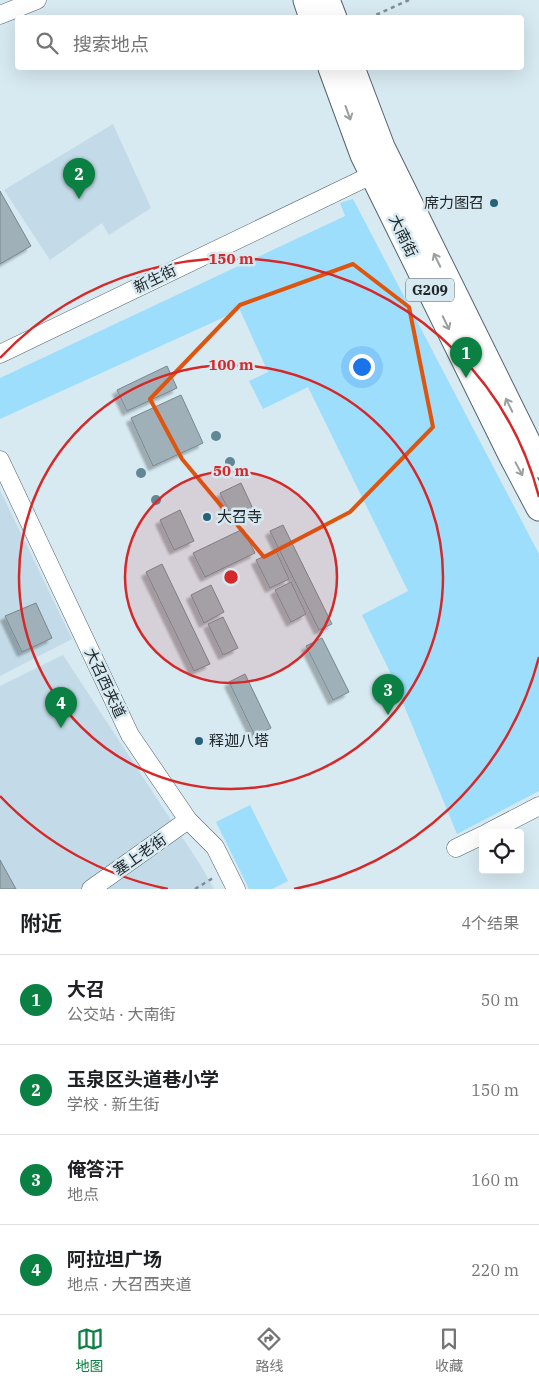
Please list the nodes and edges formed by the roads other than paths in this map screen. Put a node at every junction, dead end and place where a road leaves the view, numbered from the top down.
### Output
1 (37, 0) edge
2 (306, 0) edge
3 (328, 0) edge
4 (0, 15) edge
5 (311, 15) edge
6 (333, 15) edge
7 (332, 70) edge
8 (353, 70) edge
9 (382, 170) junction
10 (0, 354) edge
11 (0, 460) edge
12 (539, 464) edge
13 (539, 508) edge
14 (539, 806) edge
15 (188, 820) junction
16 (494, 829) edge
17 (479, 837) edge
18 (456, 848) dead end
19 (92, 889) edge
20 (236, 889) edge

1 - 4 street
2 - 5 highway
3 - 6 highway
7 -> 9 highway, 大南街 / G209
8 - 9 highway, 大南街 / G209
9 - 10 street, 新生街
12 -> 9 highway, 大南街 / G209
9 -> 13 highway, 大南街 / G209
11 - 15 street, 大召西夹道
14 - 16 street
15 - 19 street, 塞上老街
15 - 20 street, 大召西夹道
17 - 18 street

